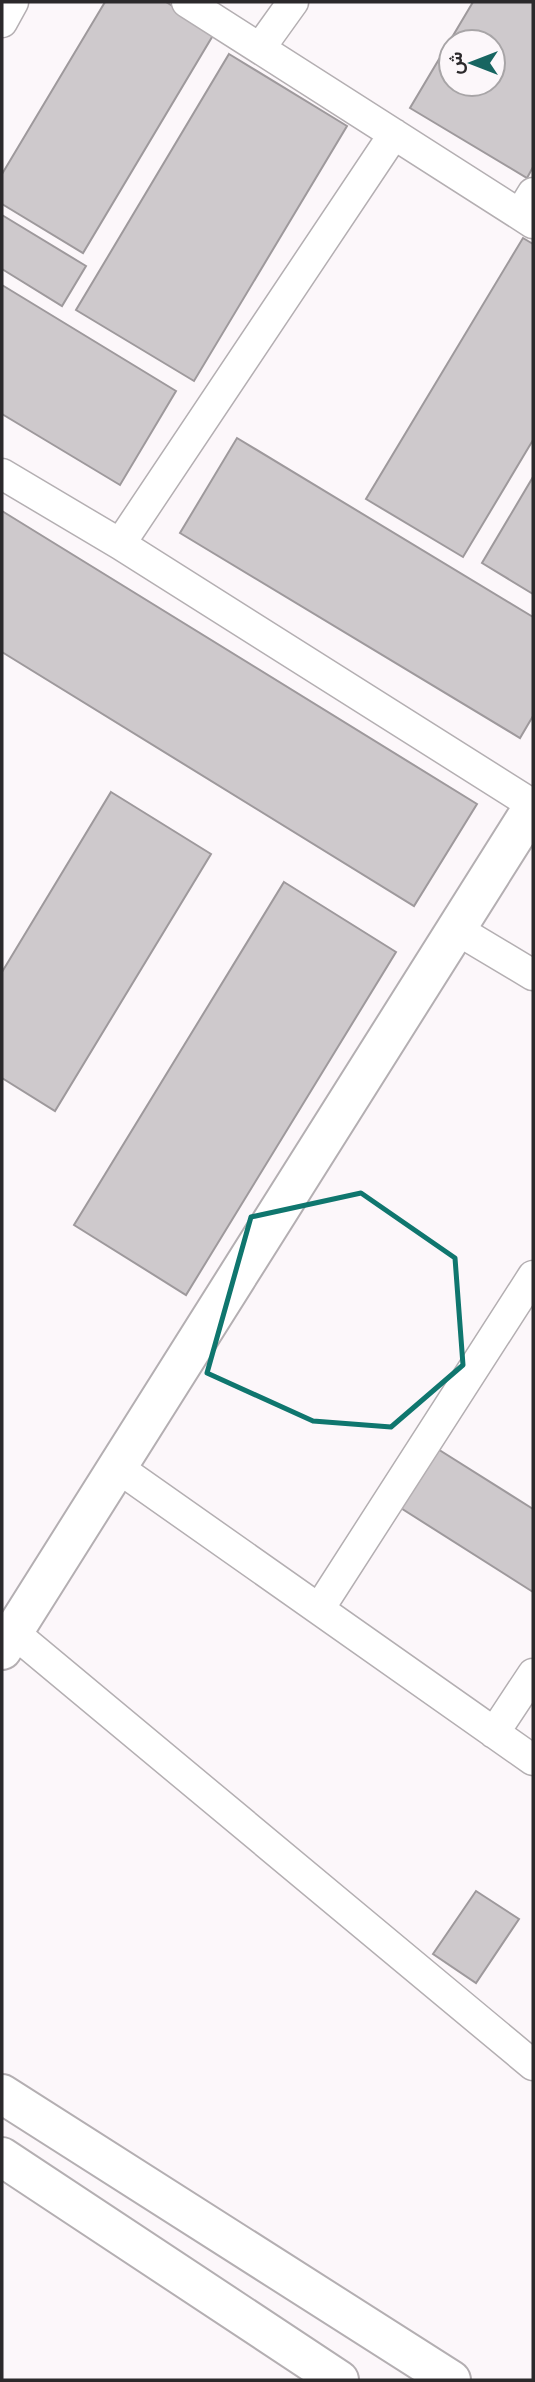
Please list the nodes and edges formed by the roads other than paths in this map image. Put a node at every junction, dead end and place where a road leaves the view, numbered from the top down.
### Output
1 (13, 2) edge
2 (187, 2) edge
3 (293, 2) edge
4 (2, 22) edge
5 (260, 48) junction
6 (394, 134) junction
7 (529, 210) edge
8 (2, 474) edge
9 (120, 544) junction
10 (533, 806) edge
11 (456, 929) junction
12 (533, 975) edge
13 (533, 1276) edge
14 (117, 1467) junction
15 (319, 1609) junction
16 (7, 1641) edge
17 (533, 1674) edge
18 (494, 1733) junction
19 (533, 1760) edge
20 (533, 2065) edge
21 (2, 2094) edge
22 (2, 2157) edge
23 (339, 2380) edge
24 (452, 2380) edge

1 - 4 street
2 - 5 street
3 - 5 street
5 - 6 street
6 - 7 street
6 - 9 street
8 - 9 street
9 - 10 street
10 - 11 street
11 - 12 street
11 - 14 street
13 - 15 street
14 - 15 street
14 - 16 street
15 - 18 street
16 - 20 street
17 - 18 street
18 - 19 street
21 - 24 street
22 - 23 street

